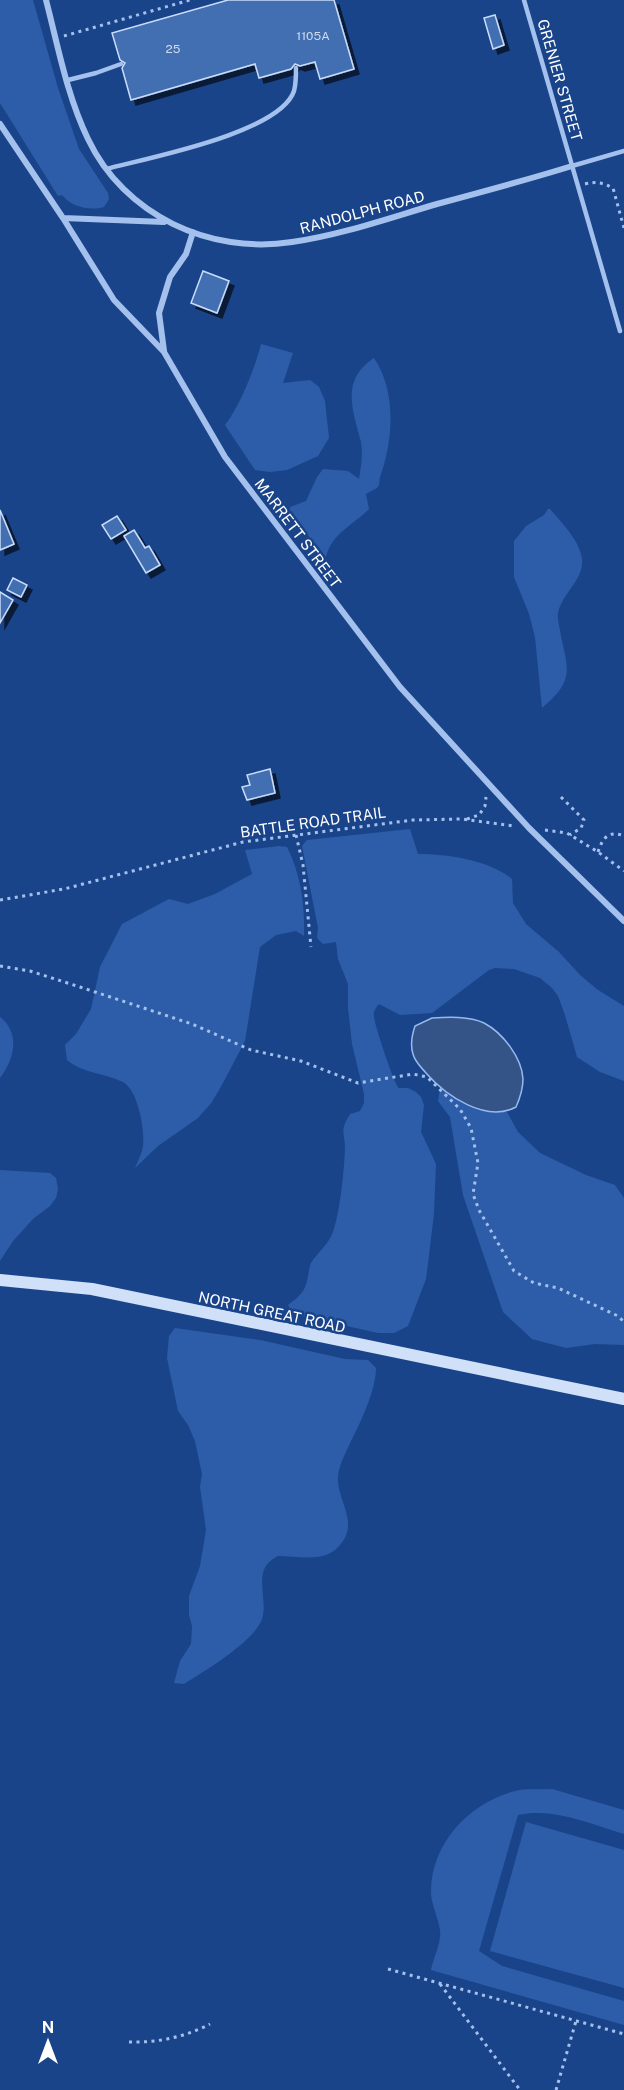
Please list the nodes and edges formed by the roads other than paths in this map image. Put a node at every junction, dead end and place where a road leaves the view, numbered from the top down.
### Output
1 (46, 0) edge
2 (524, 0) edge
3 (121, 64) dead end
4 (296, 68) dead end
5 (68, 80) junction
6 (0, 124) edge
7 (624, 152) edge
8 (572, 166) junction
9 (106, 169) junction
10 (63, 218) junction
11 (166, 222) junction
12 (193, 232) junction
13 (620, 331) dead end
14 (164, 352) junction
15 (624, 921) edge
16 (0, 1280) edge
17 (624, 1399) edge

1 - 5 street, RANDOLPH ROAD
2 - 8 lane, GRENIER STREET
3 - 5 lane
4 - 9 lane
5 - 9 street, RANDOLPH ROAD
6 - 10 street, MARRETT STREET
7 - 8 lane
8 - 12 street, RANDOLPH ROAD
8 - 13 lane, GRENIER STREET
9 - 11 street, RANDOLPH ROAD
10 - 11 street
10 - 14 street, MARRETT STREET
11 - 12 street, RANDOLPH ROAD
12 - 14 street
14 - 15 street, MARRETT STREET
16 - 17 main road, NORTH GREAT ROAD

